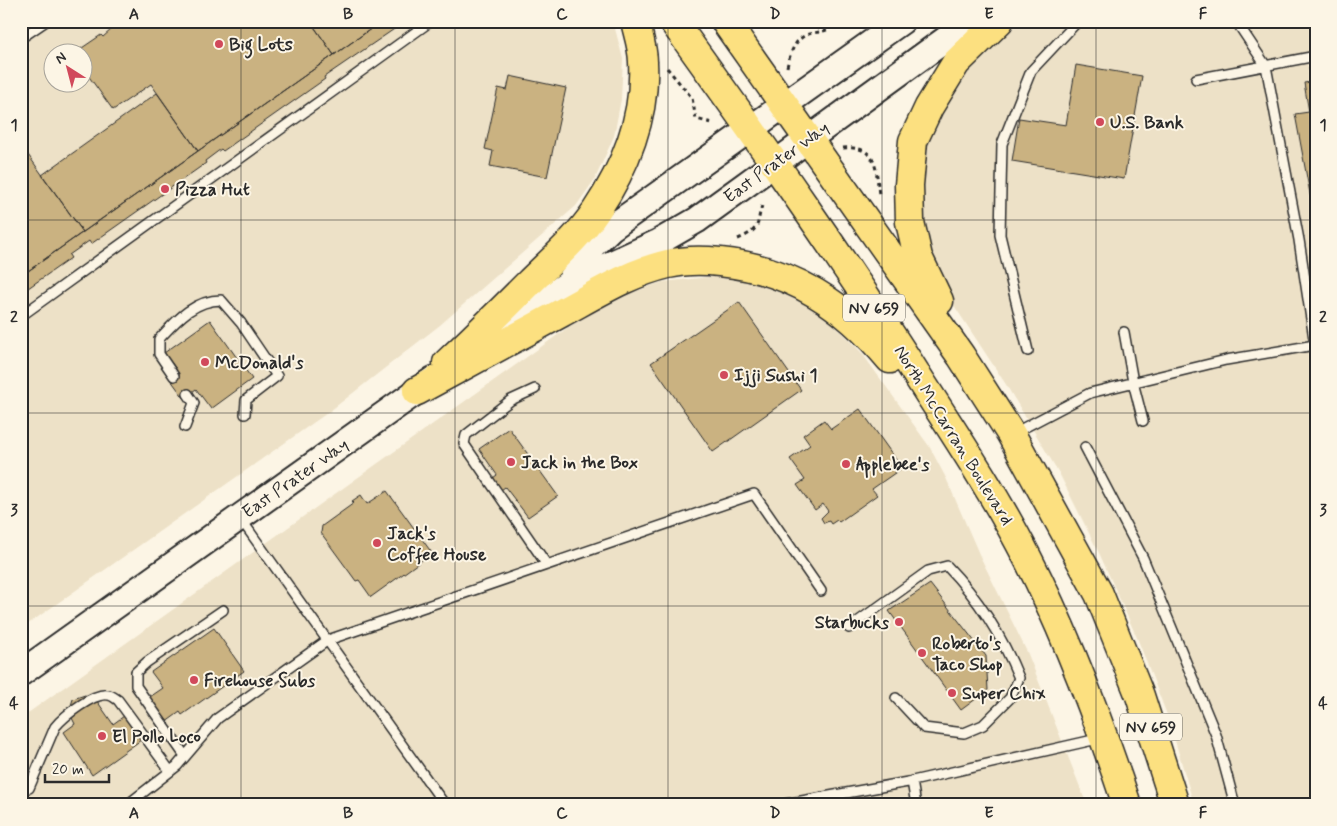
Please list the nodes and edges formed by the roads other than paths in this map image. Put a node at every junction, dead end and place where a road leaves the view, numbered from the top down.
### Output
1 (46, 21) edge
2 (431, 21) edge
3 (634, 21) edge
4 (673, 21) edge
5 (725, 21) edge
6 (902, 21) edge
7 (971, 21) edge
8 (999, 21) edge
9 (1078, 21) edge
10 (1236, 21) edge
11 (21, 38) edge
12 (1316, 56) edge
13 (1266, 66) junction
14 (1196, 79) dead end
15 (785, 104) junction
16 (750, 127) junction
17 (809, 138) junction
18 (775, 164) junction
19 (569, 284) junction
20 (21, 316) edge
21 (1124, 332) dead end
22 (1315, 348) edge
23 (1028, 351) dead end
24 (174, 376) dead end
25 (1133, 382) junction
26 (534, 389) dead end
27 (417, 390) junction
28 (188, 394) dead end
29 (245, 414) dead end
30 (1143, 422) dead end
31 (185, 427) dead end
32 (1011, 434) junction
33 (1084, 448) dead end
34 (992, 492) junction
35 (240, 517) junction
36 (547, 565) junction
37 (821, 591) dead end
38 (223, 610) dead end
39 (849, 628) dead end
40 (328, 640) junction
41 (21, 673) edge
42 (896, 698) dead end
43 (1104, 738) junction
44 (185, 756) junction
45 (170, 771) junction
46 (912, 781) junction
47 (29, 788) dead end
48 (127, 805) edge
49 (445, 805) edge
50 (779, 805) edge
51 (916, 805) edge
52 (1126, 805) edge
53 (1175, 805) edge
54 (1236, 805) edge

1 - 11 lane
2 - 20 lane
3 - 27 main road
4 - 16 main road, North McCarran Boulevard / NV 659
5 - 15 main road, NV 659
6 - 15 main road, East Prater Way
7 - 17 main road, East Prater Way
8 - 32 main road
9 - 23 lane
10 - 13 lane
12 - 13 lane
13 - 14 lane
13 - 22 lane
15 - 16 main road, East Prater Way
15 - 17 main road, NV 659
16 - 18 main road, North McCarran Boulevard / NV 659
16 - 19 main road, East Prater Way
17 - 18 main road, East Prater Way
17 - 32 main road, NV 659
18 - 19 main road, East Prater Way
18 - 34 main road, North McCarran Boulevard / NV 659
19 - 27 main road, East Prater Way
21 - 25 lane
22 - 25 lane
24 - 29 lane
25 - 30 lane
25 - 32 lane
26 - 36 lane
27 - 34 main road
27 - 35 main road, East Prater Way
28 - 31 lane
32 - 53 main road, NV 659
33 - 54 lane
34 - 43 main road, North McCarran Boulevard / NV 659
35 - 40 lane
35 - 41 main road, East Prater Way
36 - 37 lane
36 - 40 lane
38 - 44 lane
39 - 42 lane
40 - 44 lane
40 - 49 lane
43 - 46 lane
43 - 52 main road, North McCarran Boulevard / NV 659
44 - 45 lane
45 - 47 lane
45 - 48 lane
46 - 50 lane
46 - 51 lane

